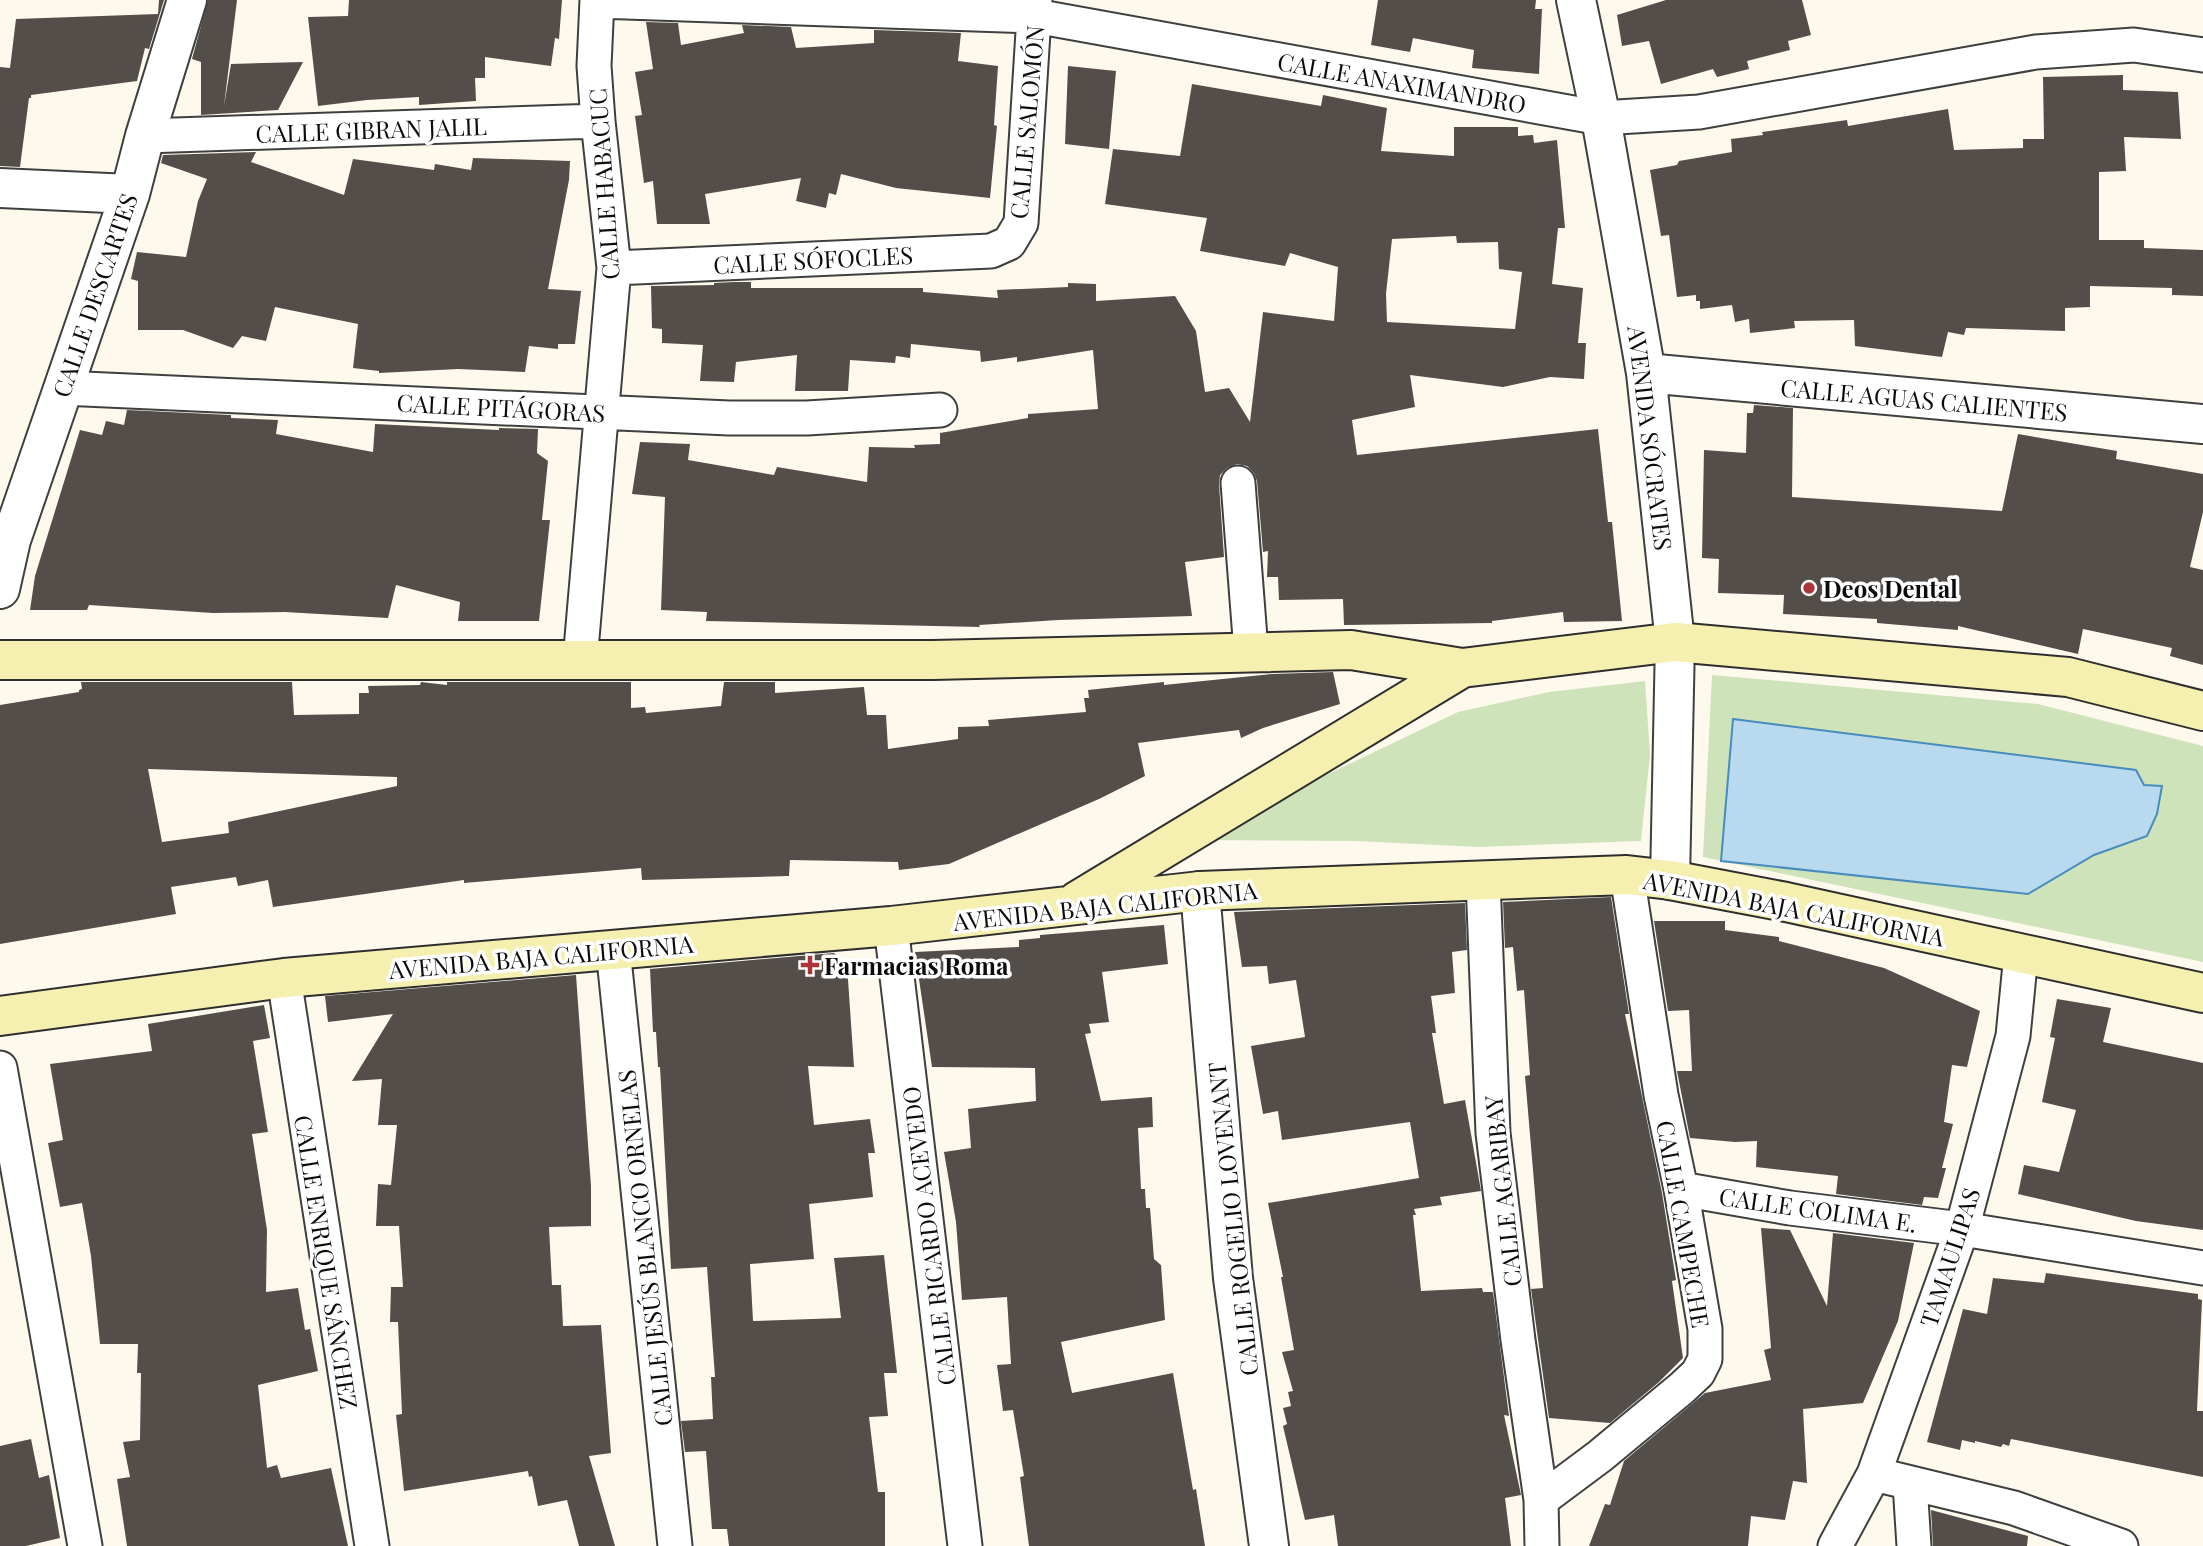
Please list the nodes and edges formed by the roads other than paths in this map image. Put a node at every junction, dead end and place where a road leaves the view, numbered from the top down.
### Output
1 (187, 0) edge
2 (1576, 0) edge
3 (597, 1) edge
4 (1035, 8) edge
5 (2203, 55) edge
6 (1601, 118) junction
7 (598, 121) junction
8 (145, 136) junction
9 (0, 188) edge
10 (130, 194) junction
11 (1009, 243) joint
12 (614, 268) junction
13 (1646, 373) junction
14 (61, 388) junction
15 (940, 410) dead end
16 (600, 412) junction
17 (2203, 424) edge
18 (1238, 483) dead end
19 (0, 589) edge
20 (1675, 642) junction
21 (1251, 651) junction
22 (0, 660) edge
23 (580, 661) junction
24 (1462, 668) junction
25 (2203, 711) edge
26 (1627, 875) junction
27 (1483, 880) junction
28 (1670, 880) junction
29 (1200, 891) junction
30 (1065, 908) junction
31 (891, 926) junction
32 (613, 949) junction
33 (2021, 954) junction
34 (284, 978) junction
35 (2203, 993) edge
36 (0, 1016) edge
37 (0, 1068) edge
38 (1681, 1189) junction
39 (1962, 1229) junction
40 (2203, 1268) edge
41 (1874, 1474) junction
42 (1910, 1485) junction
43 (1541, 1500) junction
44 (85, 1546) edge
45 (372, 1546) edge
46 (675, 1546) edge
47 (965, 1546) edge
48 (1269, 1546) edge
49 (1542, 1546) edge
50 (1835, 1546) edge
51 (1914, 1546) edge
52 (2121, 1546) edge

1 - 8 street, CALLE DESCARTES
2 - 6 street, AVENIDA SÓCRATES
3 - 4 street, CALLE ANAXIMANDRO
3 - 7 street, CALLE HABACUC
4 - 6 street, CALLE ANAXIMANDRO
4 - 11 street, CALLE SALOMÓN
5 - 6 street, CALLE ANAXIMANDRO
6 - 13 street, AVENIDA SÓCRATES
7 - 8 street, CALLE GIBRAN JALIL
7 - 12 street, CALLE HABACUC
8 - 10 street, CALLE DESCARTES
9 - 10 street
10 - 14 street, CALLE DESCARTES
11 - 12 street, CALLE SÓFOCLES
12 - 16 street, CALLE HABACUC
13 - 17 street, CALLE AGUAS CALIENTES
13 - 20 street, AVENIDA SÓCRATES
14 - 16 street, CALLE PITÁGORAS
14 - 19 street, CALLE DESCARTES
15 - 16 street, CALLE PITÁGORAS
16 - 23 street, CALLE HABACUC
18 - 21 street
20 - 24 main road
20 - 25 main road
20 - 28 street, AVENIDA SÓCRATES
21 - 23 main road
21 - 24 main road
22 - 23 main road
24 - 30 main road
26 - 27 main road, AVENIDA BAJA CALIFORNIA
26 - 28 main road, AVENIDA BAJA CALIFORNIA
26 - 38 street, CALLE CAMPECHE
27 - 29 main road, AVENIDA BAJA CALIFORNIA
27 - 43 street, CALLE AGARIBAY
28 - 33 main road, AVENIDA BAJA CALIFORNIA
29 - 30 main road, AVENIDA BAJA CALIFORNIA
29 - 48 street, CALLE ROGELIO LOVENANT
30 - 31 main road, AVENIDA BAJA CALIFORNIA
31 - 32 main road, AVENIDA BAJA CALIFORNIA
31 - 47 street, CALLE RICARDO ACEVEDO
32 - 34 main road, AVENIDA BAJA CALIFORNIA
32 - 46 street, CALLE JESÚS BLANCO ORNELAS
33 - 35 main road, AVENIDA BAJA CALIFORNIA
33 - 39 street, TAMAULIPAS
34 - 36 main road, AVENIDA BAJA CALIFORNIA
34 - 45 street, CALLE ENRIQUE SÁNCHEZ
37 - 44 street
38 - 39 street, CALLE COLIMA E.
38 - 43 street, CALLE CAMPECHE
39 - 40 street, CALLE COLIMA E.
39 - 41 street, TAMAULIPAS
41 - 42 street
41 - 50 street, TAMAULIPAS
42 - 51 street
42 - 52 street
43 - 49 street, CALLE AGARIBAY

